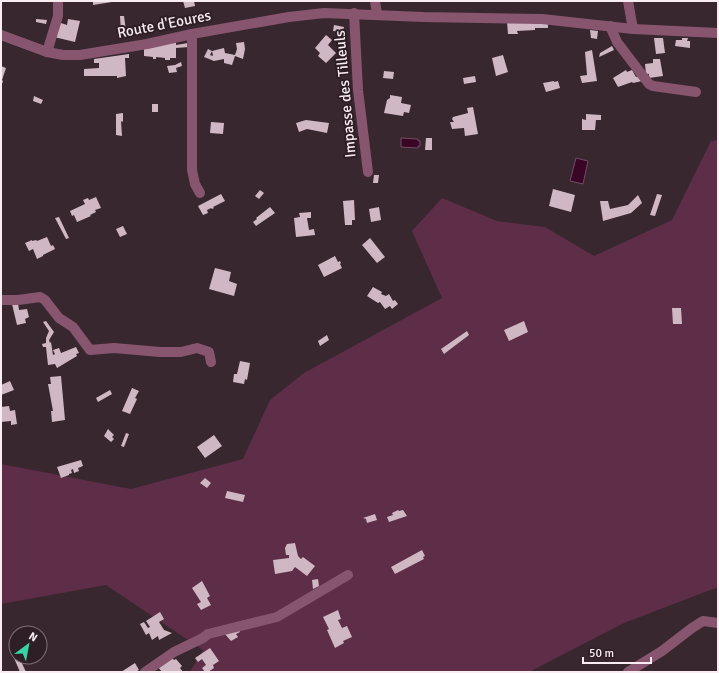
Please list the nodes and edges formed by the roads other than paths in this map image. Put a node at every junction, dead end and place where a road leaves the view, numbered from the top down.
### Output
1 (58, 1) edge
2 (375, 1) edge
3 (628, 1) edge
4 (354, 13) junction
5 (377, 14) junction
6 (610, 26) junction
7 (634, 29) junction
8 (718, 33) edge
9 (1, 34) edge
10 (192, 34) junction
11 (47, 52) junction
12 (696, 92) dead end
13 (368, 172) dead end
14 (200, 193) dead end
15 (1, 300) edge
16 (211, 362) dead end
17 (348, 575) dead end
18 (718, 623) edge
19 (145, 672) edge
20 (628, 672) edge

1 - 11 street
2 - 5 street
3 - 7 street
4 - 5 street, Route d'Eoures
4 - 10 street, Route d'Eoures
4 - 13 street, Impasse des Tilleuls
5 - 6 street, Route d'Eoures
6 - 7 street, Route d'Eoures
6 - 12 street
7 - 8 street, Route d'Eoures
9 - 11 street, Route d'Eoures
10 - 11 street, Route d'Eoures
10 - 14 street
15 - 16 street
17 - 19 street
18 - 20 street

